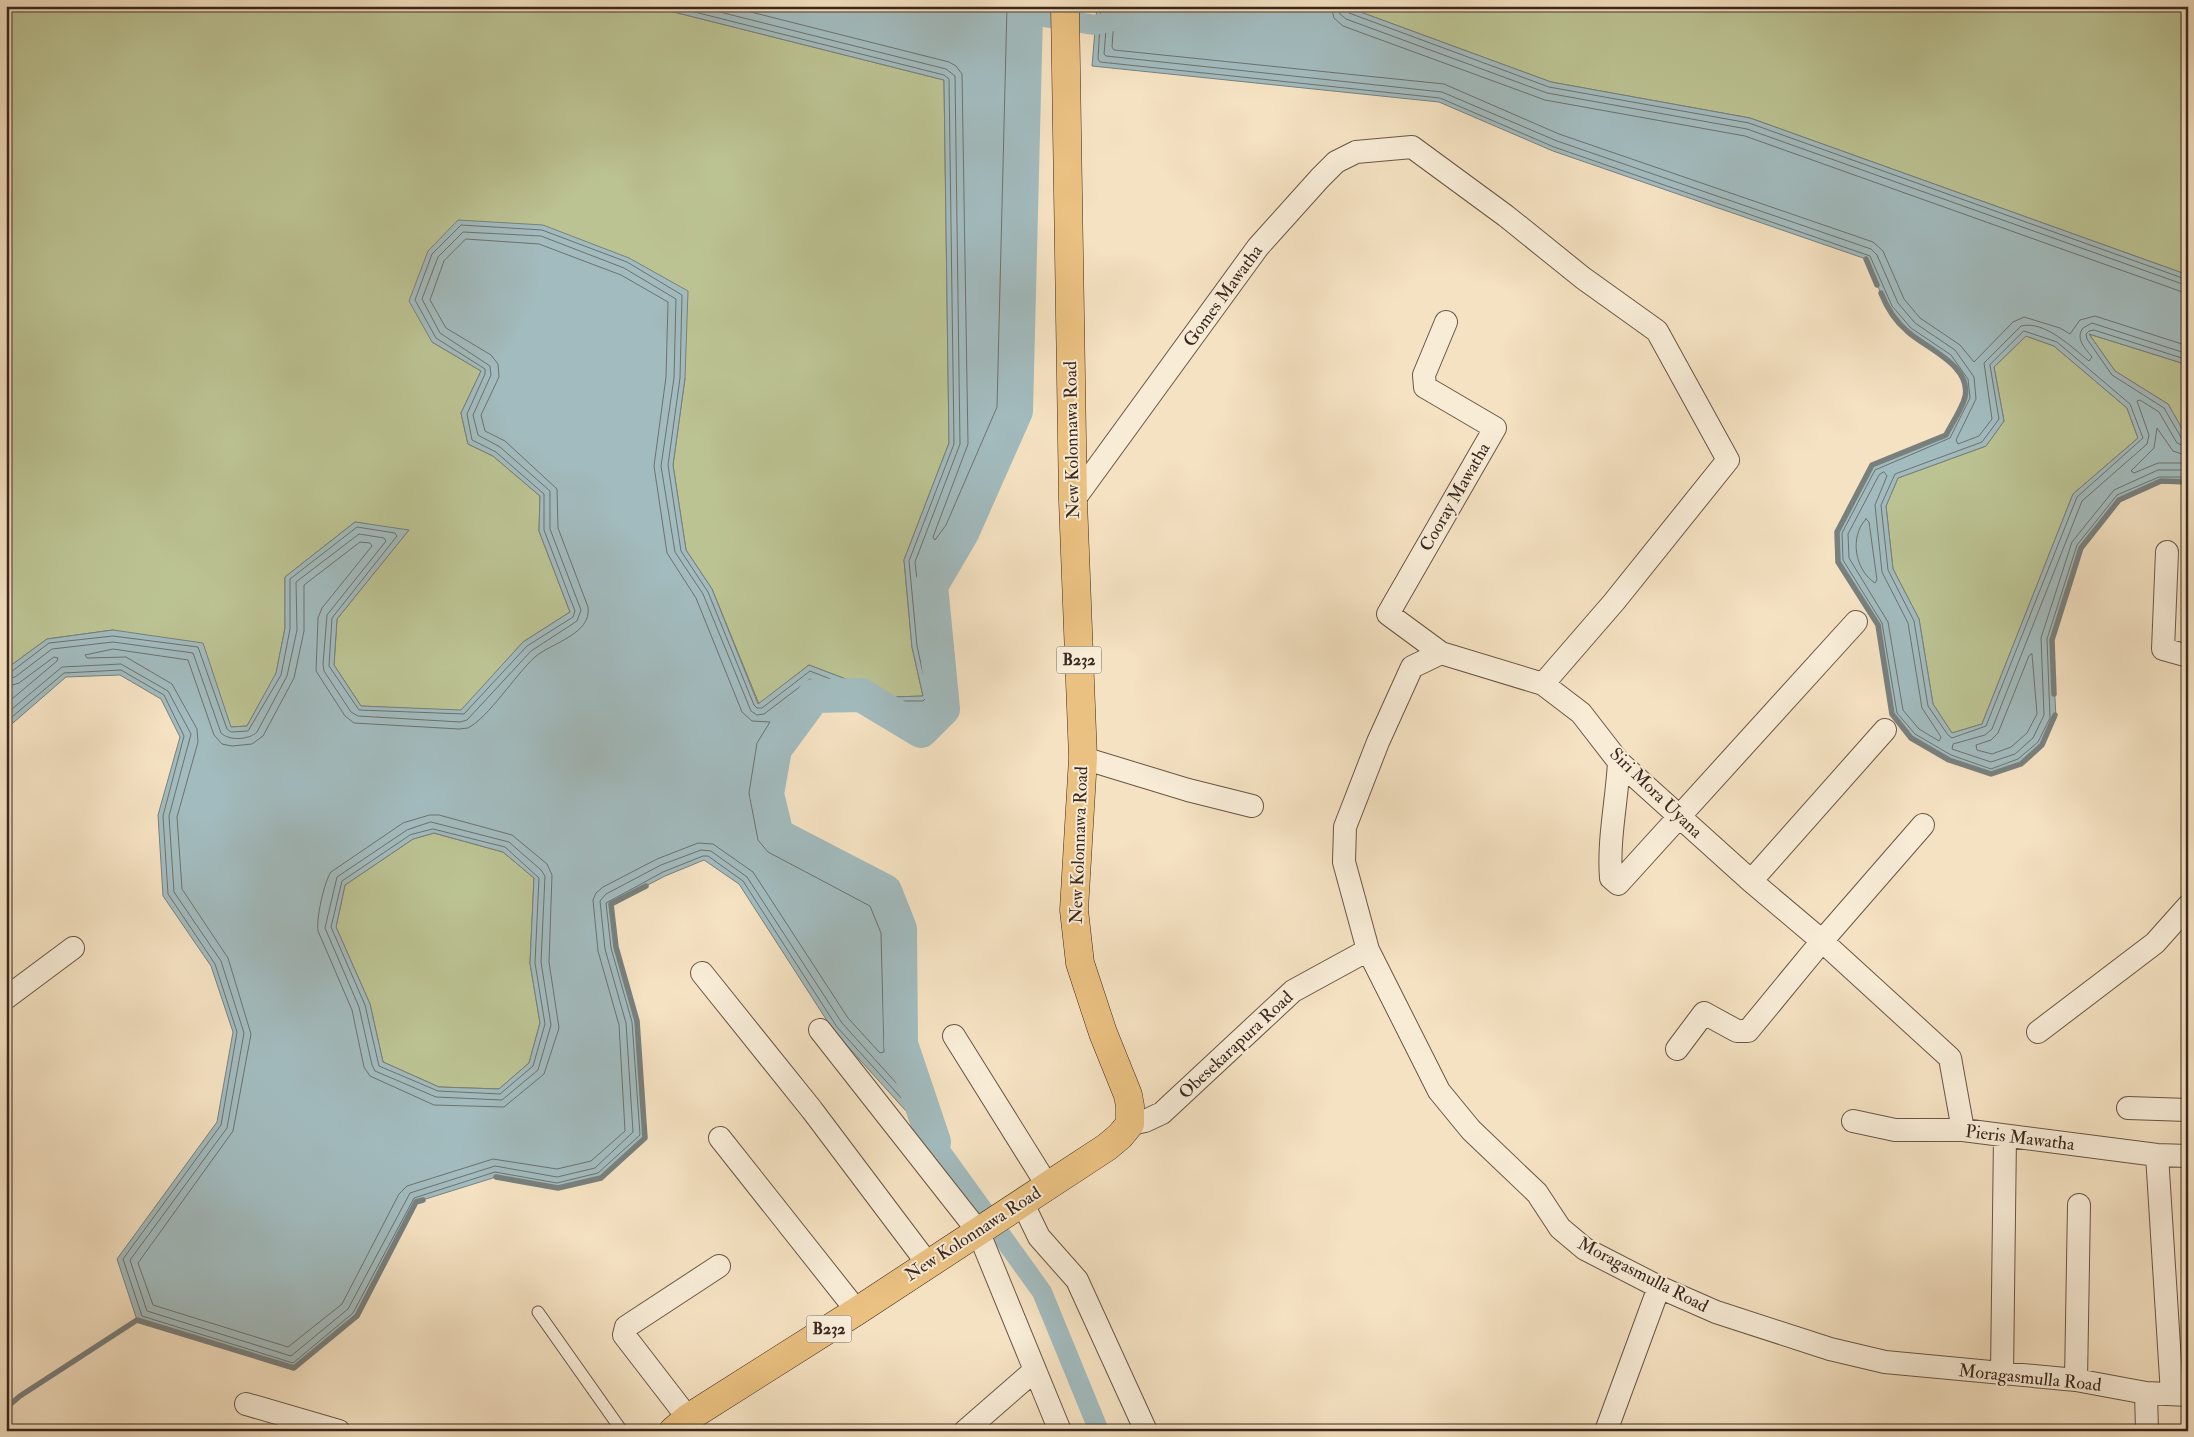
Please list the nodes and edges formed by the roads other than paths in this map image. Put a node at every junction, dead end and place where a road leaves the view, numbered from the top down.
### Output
1 (1064, 6) edge
2 (1446, 322) dead end
3 (1073, 501) junction
4 (2167, 552) dead end
5 (1856, 622) dead end
6 (1441, 653) junction
7 (2188, 656) edge
8 (1543, 684) junction
9 (1885, 730) dead end
10 (1083, 758) junction
11 (1619, 762) junction
12 (1252, 806) dead end
13 (1680, 816) junction
14 (1923, 825) dead end
15 (1751, 882) junction
16 (2188, 906) edge
17 (1822, 940) junction
18 (73, 948) dead end
19 (1368, 950) junction
20 (702, 973) dead end
21 (6, 998) edge
22 (820, 1030) dead end
23 (2038, 1032) dead end
24 (954, 1036) dead end
25 (1677, 1049) dead end
26 (2128, 1108) dead end
27 (2188, 1110) edge
28 (1853, 1121) dead end
29 (1130, 1124) junction
30 (1963, 1130) junction
31 (2005, 1136) junction
32 (720, 1138) dead end
33 (2157, 1155) junction
34 (2188, 1156) edge
35 (1047, 1185) junction
36 (1019, 1204) junction
37 (2079, 1205) dead end
38 (981, 1229) junction
39 (928, 1264) junction
40 (719, 1266) dead end
41 (1659, 1287) junction
42 (857, 1311) junction
43 (538, 1312) dead end
44 (1035, 1370) junction
45 (2002, 1374) junction
46 (2076, 1380) junction
47 (2146, 1393) junction
48 (2180, 1394) edge
49 (246, 1404) dead end
50 (681, 1424) edge
51 (338, 1431) edge
52 (622, 1431) edge
53 (965, 1431) edge
54 (1060, 1431) edge
55 (1146, 1431) edge
56 (1606, 1431) edge
57 (2147, 1431) edge

1 - 3 main road, New Kolonnawa Road / B232
2 - 6 street, Cooray Mawatha
3 - 8 street, Gomes Mawatha
3 - 10 main road, New Kolonnawa Road / B232
4 - 7 street
5 - 13 street
6 - 8 street, Siri Mora Uyana
6 - 19 street, Moragasmulla Road
8 - 11 street, Siri Mora Uyana
9 - 15 street
10 - 12 street
10 - 29 main road, New Kolonnawa Road / B232
11 - 13 street, Siri Mora Uyana
11 - 13 street
13 - 15 street, Siri Mora Uyana
14 - 17 street
15 - 17 street, Siri Mora Uyana
16 - 23 street
17 - 25 street
17 - 30 street, Siri Mora Uyana
18 - 21 street
19 - 29 street, Obesekarapura Road
19 - 41 street, Moragasmulla Road
20 - 39 street
22 - 38 street
24 - 35 street
26 - 27 street
28 - 30 street, Pieris Mawatha
29 - 35 main road, New Kolonnawa Road / B232
30 - 31 street, Pieris Mawatha
31 - 33 street, Pieris Mawatha
31 - 45 street
32 - 42 street
33 - 34 street, Pieris Mawatha
33 - 48 street
35 - 36 main road, New Kolonnawa Road / B232
36 - 38 main road, New Kolonnawa Road / B232
36 - 55 street
37 - 46 street
38 - 39 main road, New Kolonnawa Road / B232
38 - 44 street
39 - 42 main road, New Kolonnawa Road / B232
40 - 50 street
41 - 45 street, Moragasmulla Road
41 - 56 street
42 - 50 main road, New Kolonnawa Road / B232
43 - 52 lane
44 - 53 street
44 - 54 street
45 - 46 street, Moragasmulla Road
46 - 47 street, Moragasmulla Road
47 - 48 street, Moragasmulla Road
47 - 57 street
49 - 51 street

